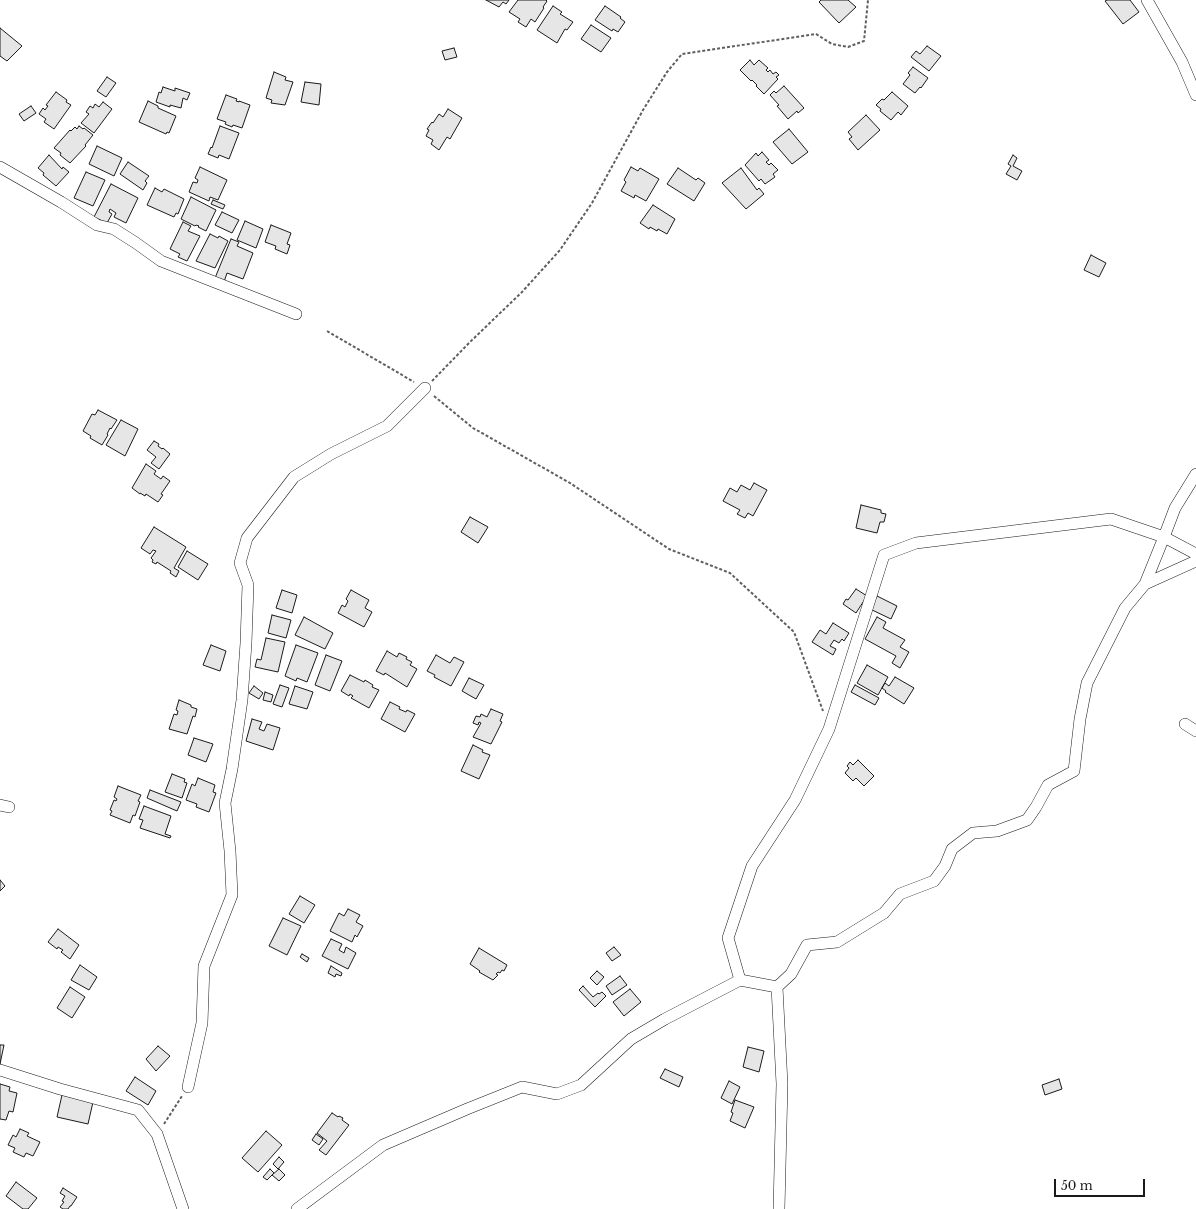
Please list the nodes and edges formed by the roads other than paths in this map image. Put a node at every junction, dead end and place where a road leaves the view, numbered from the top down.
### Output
1 (1147, 0) edge
2 (1196, 95) edge
3 (0, 167) edge
4 (296, 314) dead end
5 (425, 388) road end
6 (1196, 474) edge
7 (1164, 537) junction
8 (1196, 554) edge
9 (1196, 561) edge
10 (1145, 584) junction
11 (1185, 724) dead end
12 (1196, 731) edge
13 (740, 980) junction
14 (777, 987) junction
15 (0, 1070) edge
16 (188, 1086) road end
17 (183, 1209) edge
18 (297, 1209) edge
19 (779, 1209) edge

1 - 2 street
3 - 4 street
5 - 16 street
6 - 7 street
7 - 8 street
7 - 10 street
7 - 13 street
9 - 10 street
10 - 14 street
11 - 12 street
13 - 14 street
13 - 18 street
14 - 19 street
15 - 17 street

